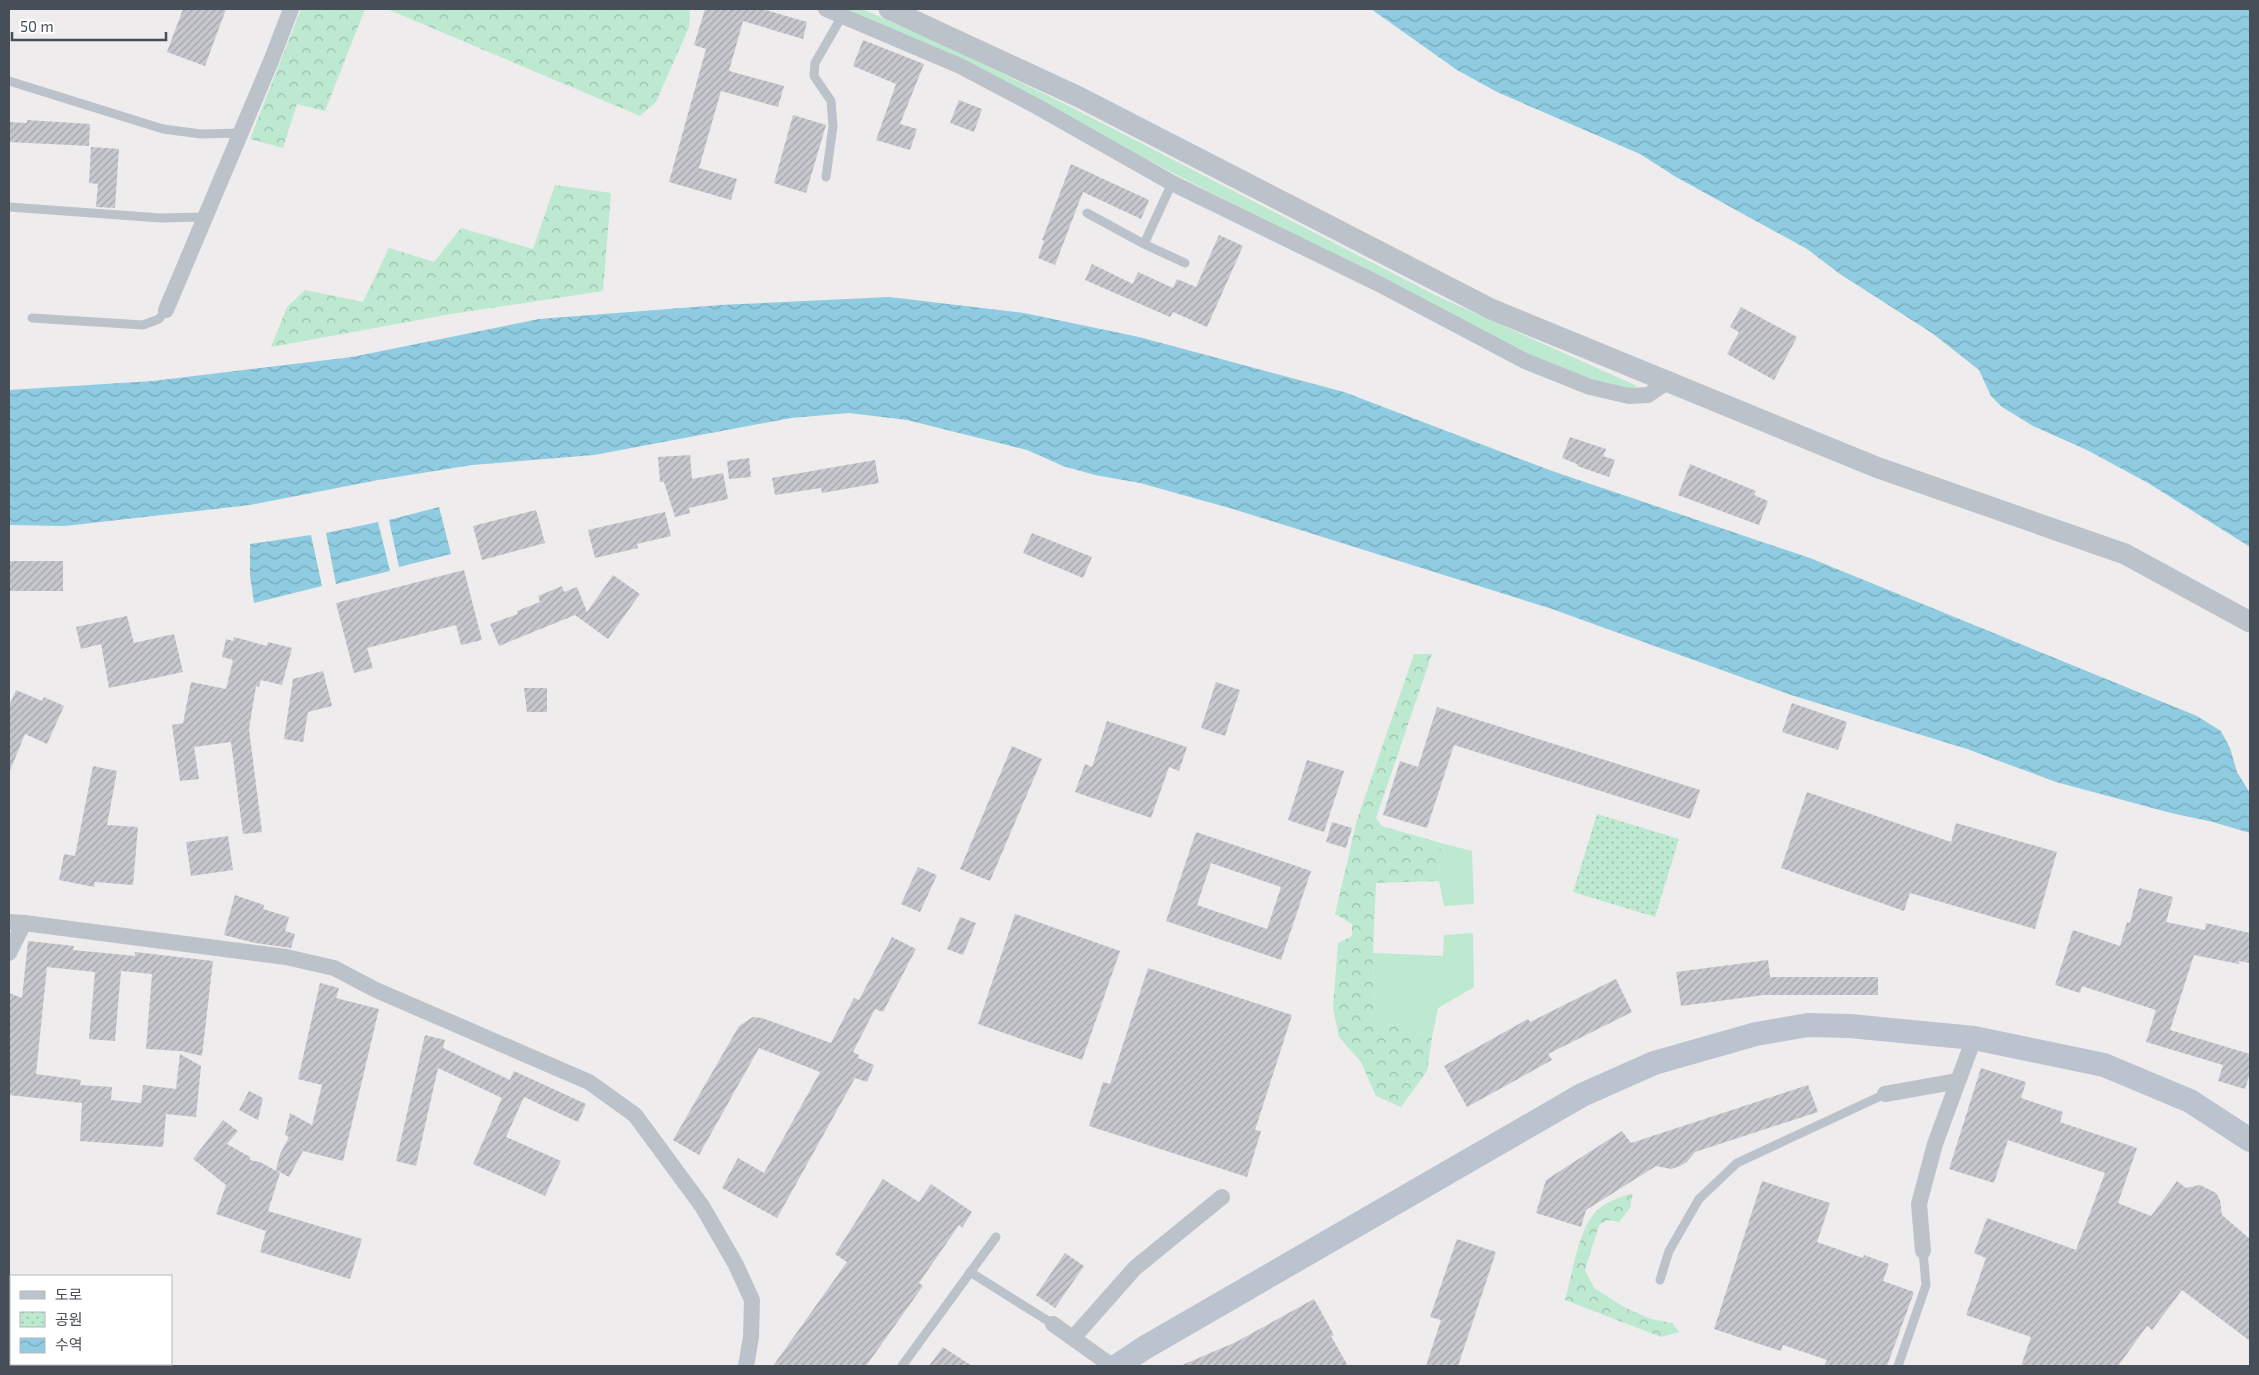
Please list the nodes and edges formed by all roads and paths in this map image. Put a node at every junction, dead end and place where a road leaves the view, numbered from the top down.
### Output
1 (291, 9) edge
2 (826, 9) edge
3 (890, 9) edge
4 (842, 16) junction
5 (9, 81) edge
6 (240, 133) junction
7 (826, 177) dead end
8 (1172, 183) junction
9 (9, 207) edge
10 (1087, 213) dead end
11 (205, 217) junction
12 (1144, 244) junction
13 (1185, 262) dead end
14 (166, 310) joint
15 (32, 318) dead end
16 (1667, 382) junction
17 (2250, 622) edge
18 (16, 923) edge
19 (9, 953) edge
20 (1974, 1038) junction
21 (1958, 1081) junction
22 (1886, 1094) joint
23 (2250, 1140) edge
24 (1222, 1197) dead end
25 (996, 1237) dead end
26 (1924, 1251) joint
27 (970, 1272) junction
28 (1660, 1280) dead end
29 (1053, 1324) joint
30 (1073, 1338) junction
31 (746, 1366) edge
32 (902, 1366) edge
33 (1112, 1366) edge
34 (1117, 1366) edge
35 (1898, 1366) edge

1 - 6 street
2 - 4 street
3 - 16 street
4 - 7 lane
4 - 8 street
5 - 6 lane
6 - 11 street
8 - 12 lane
8 - 16 street
9 - 11 lane
10 - 12 lane
11 - 14 street
12 - 13 lane
14 - 15 lane
16 - 17 street
18 - 19 street
18 - 31 street
20 - 21 street
20 - 23 main road
20 - 34 main road
21 - 22 street
21 - 26 street
22 - 28 lane
24 - 30 street
25 - 27 lane
26 - 35 lane
27 - 29 lane
27 - 32 lane
29 - 30 street
30 - 33 street

